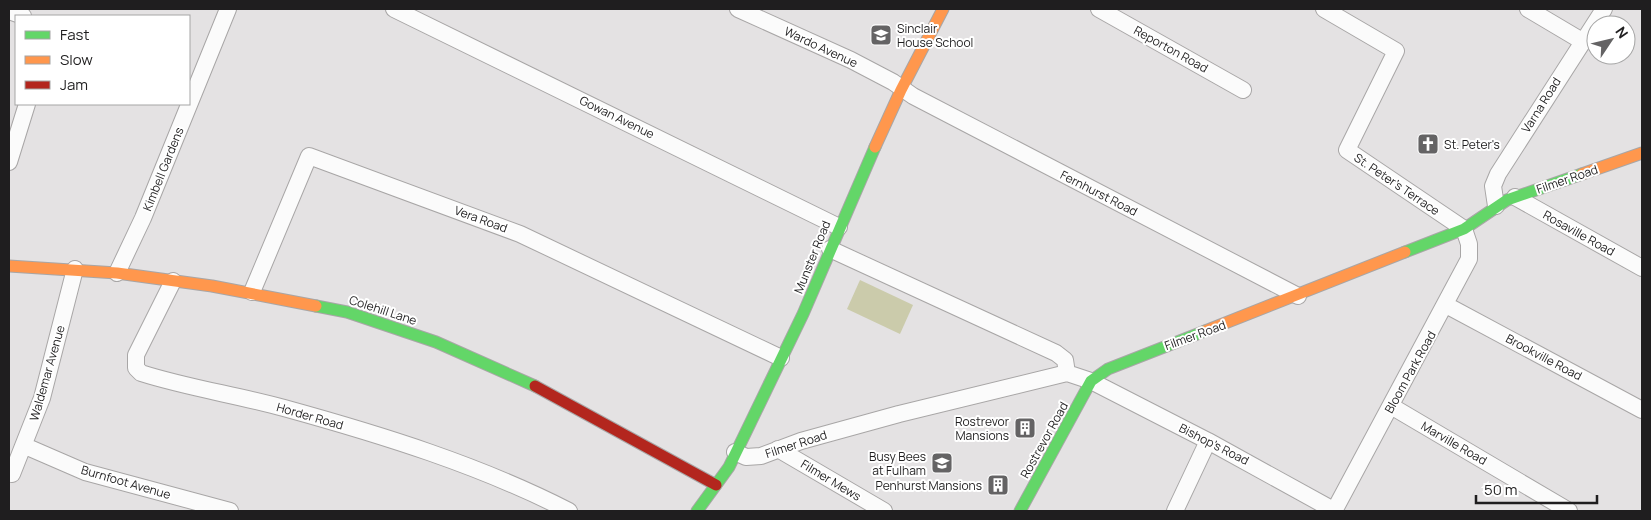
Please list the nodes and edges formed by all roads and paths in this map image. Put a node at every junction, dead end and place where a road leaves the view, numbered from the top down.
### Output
1 (228, 9) edge
2 (394, 9) edge
3 (738, 9) edge
4 (943, 9) edge
5 (1099, 9) edge
6 (1324, 9) edge
7 (1528, 9) edge
8 (1604, 9) edge
9 (1582, 41) junction
10 (194, 75) edge
11 (901, 90) junction
12 (1243, 90) dead end
13 (27, 105) edge
14 (183, 105) edge
15 (1642, 153) edge
16 (9, 162) edge
17 (1515, 197) junction
18 (1496, 206) junction
19 (839, 227) junction
20 (1464, 230) junction
21 (830, 249) junction
22 (9, 266) edge
23 (1642, 268) edge
24 (75, 270) junction
25 (118, 273) junction
26 (173, 281) junction
27 (252, 292) junction
28 (1298, 296) junction
29 (1446, 305) junction
30 (781, 358) junction
31 (1067, 373) junction
32 (1091, 381) junction
33 (1391, 406) junction
34 (1642, 410) edge
35 (1208, 441) junction
36 (25, 446) junction
37 (778, 449) junction
38 (735, 452) junction
39 (12, 474) dead end
40 (716, 485) junction
41 (230, 511) edge
42 (569, 511) edge
43 (697, 511) edge
44 (884, 511) edge
45 (1020, 511) edge
46 (1175, 511) edge
47 (1335, 511) edge
48 (1569, 511) edge

1 - 10 street, Kimbell Gardens
2 - 19 street, Gowan Avenue
3 - 11 street, Wardo Avenue
4 - 11 street, Munster Road
5 - 12 street, Reporton Road
6 - 20 street, St. Peter's Terrace
7 - 9 street
8 - 9 street, Varna Road
9 - 18 street, Varna Road
11 - 19 street, Munster Road
11 - 28 street, Fernhurst Road
13 - 16 street
14 - 25 street, Kimbell Gardens
15 - 17 street, Filmer Road
17 - 18 street, Filmer Road
17 - 23 street, Rosaville Road
18 - 20 street, Filmer Road
19 - 21 street, Munster Road
20 - 28 street, Filmer Road
20 - 29 street, Bloom Park Road
21 - 30 street, Munster Road
21 - 31 street
22 - 24 street, Colehill Lane
24 - 25 street, Colehill Lane
24 - 36 street, Waldemar Avenue
25 - 26 street, Colehill Lane
26 - 27 street, Colehill Lane
26 - 42 street, Horder Road
27 - 30 street, Vera Road
27 - 40 street, Colehill Lane
28 - 32 street, Filmer Road
29 - 33 street, Bloom Park Road
29 - 34 street, Brookville Road
30 - 38 street, Munster Road
31 - 32 street
31 - 37 street, Filmer Road
32 - 35 street, Bishop's Road
32 - 45 street, Rostrevor Road
33 - 47 street, Bloom Park Road
33 - 48 street, Marville Road
35 - 46 street
35 - 47 street, Bishop's Road
36 - 39 street, Waldemar Avenue
36 - 41 street, Burnfoot Avenue
37 - 38 street, Filmer Road
37 - 44 street, Filmer Mews
38 - 40 street, Munster Road
40 - 43 street, Munster Road

